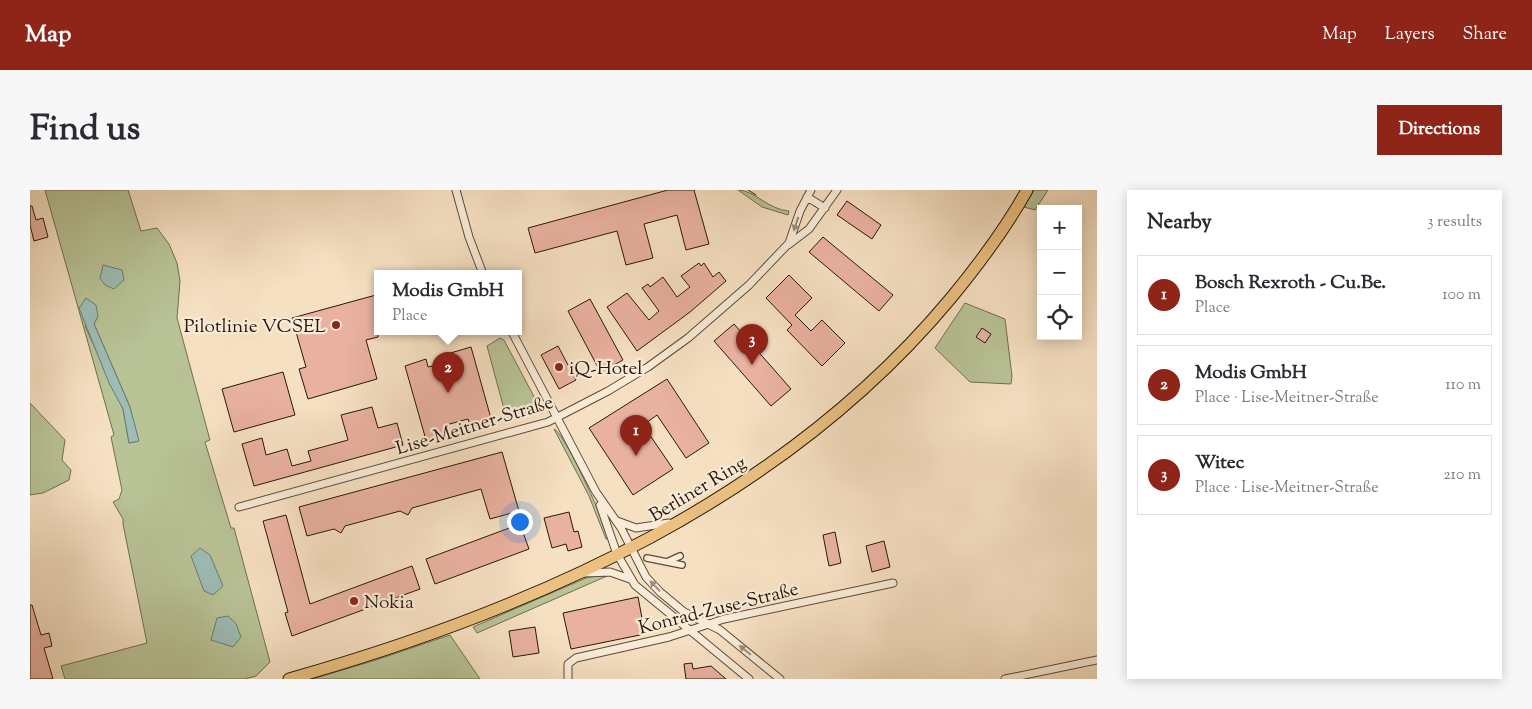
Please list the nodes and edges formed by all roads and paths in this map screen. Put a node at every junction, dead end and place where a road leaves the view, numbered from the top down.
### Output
1 (456, 190) edge
2 (837, 190) edge
3 (1027, 190) edge
4 (809, 194) edge
5 (825, 208) junction
6 (786, 247) junction
7 (481, 270) edge
8 (514, 335) edge
9 (558, 418) junction
10 (596, 492) junction
11 (240, 507) dead end
12 (613, 519) junction
13 (679, 521) junction
14 (630, 548) junction
15 (617, 554) junction
16 (680, 556) dead end
17 (647, 558) dead end
18 (667, 562) junction
19 (682, 565) dead end
20 (575, 574) junction
21 (632, 581) junction
22 (893, 583) dead end
23 (708, 624) junction
24 (688, 630) junction
25 (1097, 660) edge
26 (290, 679) edge
27 (568, 679) edge
28 (749, 679) edge
29 (780, 679) edge
30 (1005, 679) edge

1 - 7 street
2 - 5 street, Lise-Meitner-Straße
3 - 13 main road, Berliner Ring
4 - 5 street, Lise-Meitner-Straße
4 -> 6 street, Lise-Meitner-Straße
5 - 6 street, Lise-Meitner-Straße
6 - 9 street, Lise-Meitner-Straße
8 - 9 street
9 - 10 street
9 - 11 street, Lise-Meitner-Straße
10 - 12 street
10 - 15 street
12 - 13 street
12 - 14 street
13 - 14 main road, Berliner Ring
14 - 15 main road, Berliner Ring
23 -> 14 street
15 - 20 main road, Berliner Ring
15 - 21 street
16 - 18 street
17 - 18 street
18 - 19 street
20 - 21 street
20 - 26 main road, Berliner Ring
21 - 24 street
22 - 23 street, Konrad-Zuse-Straße
23 - 24 street, Konrad-Zuse-Straße
29 -> 23 street
24 - 27 street, Konrad-Zuse-Straße
24 - 28 street
25 - 30 street

